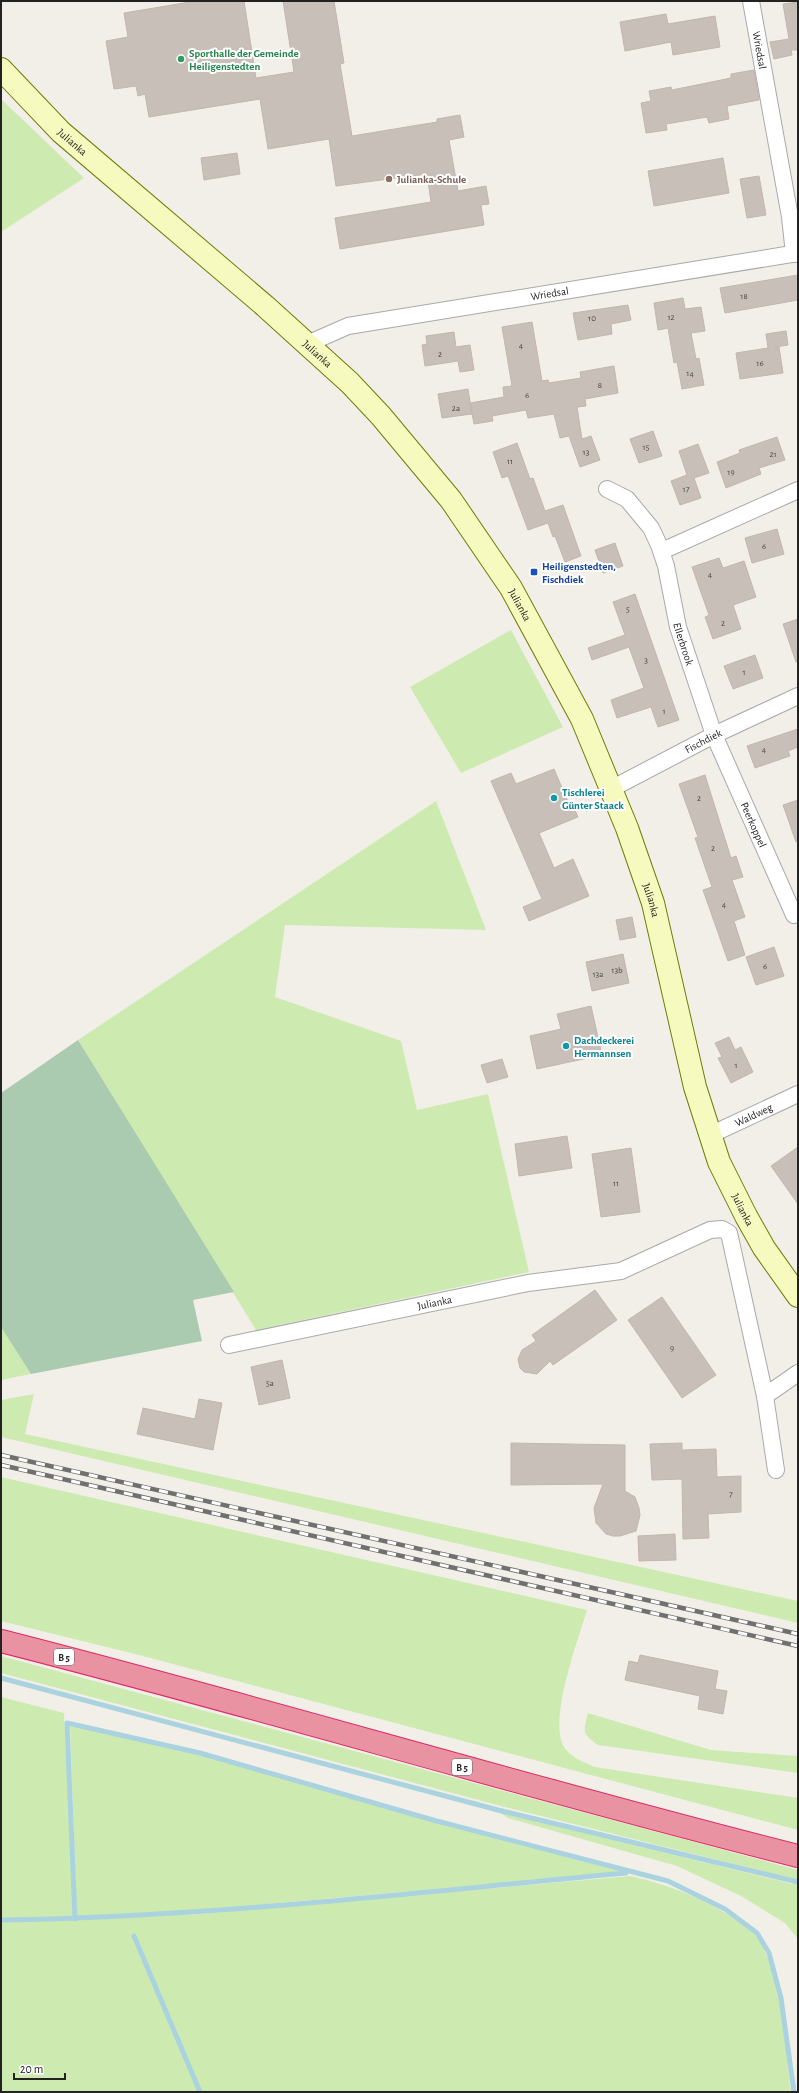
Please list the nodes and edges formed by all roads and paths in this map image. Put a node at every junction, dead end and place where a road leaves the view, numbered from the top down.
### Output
1 (751, 1) edge
2 (1, 69) edge
3 (794, 217) edge
4 (796, 253) edge
5 (307, 344) junction
6 (607, 489) dead end
7 (798, 490) edge
8 (662, 551) junction
9 (798, 696) edge
10 (714, 735) junction
11 (611, 788) junction
12 (794, 915) dead end
13 (798, 1094) edge
14 (710, 1135) junction
15 (798, 1296) edge
16 (229, 1345) dead end
17 (798, 1374) edge
18 (765, 1396) junction
19 (776, 1470) dead end
20 (1, 1641) edge
21 (798, 1856) edge

1 - 3 street, Wriedsal
2 - 5 street, Julianka
3 - 4 street, Wriedsal
4 - 5 street, Wriedsal
5 - 11 street, Julianka
6 - 8 street, Ellerbrook
7 - 8 street
8 - 10 street, Ellerbrook
9 - 10 street, Fischdiek
10 - 11 street, Fischdiek
10 - 12 street, Peerkoppel
11 - 14 street, Julianka
13 - 14 street, Waldweg
14 - 15 street, Julianka
16 - 18 street, Julianka
17 - 18 street
18 - 19 street, Julianka
20 - 21 highway, B 5

